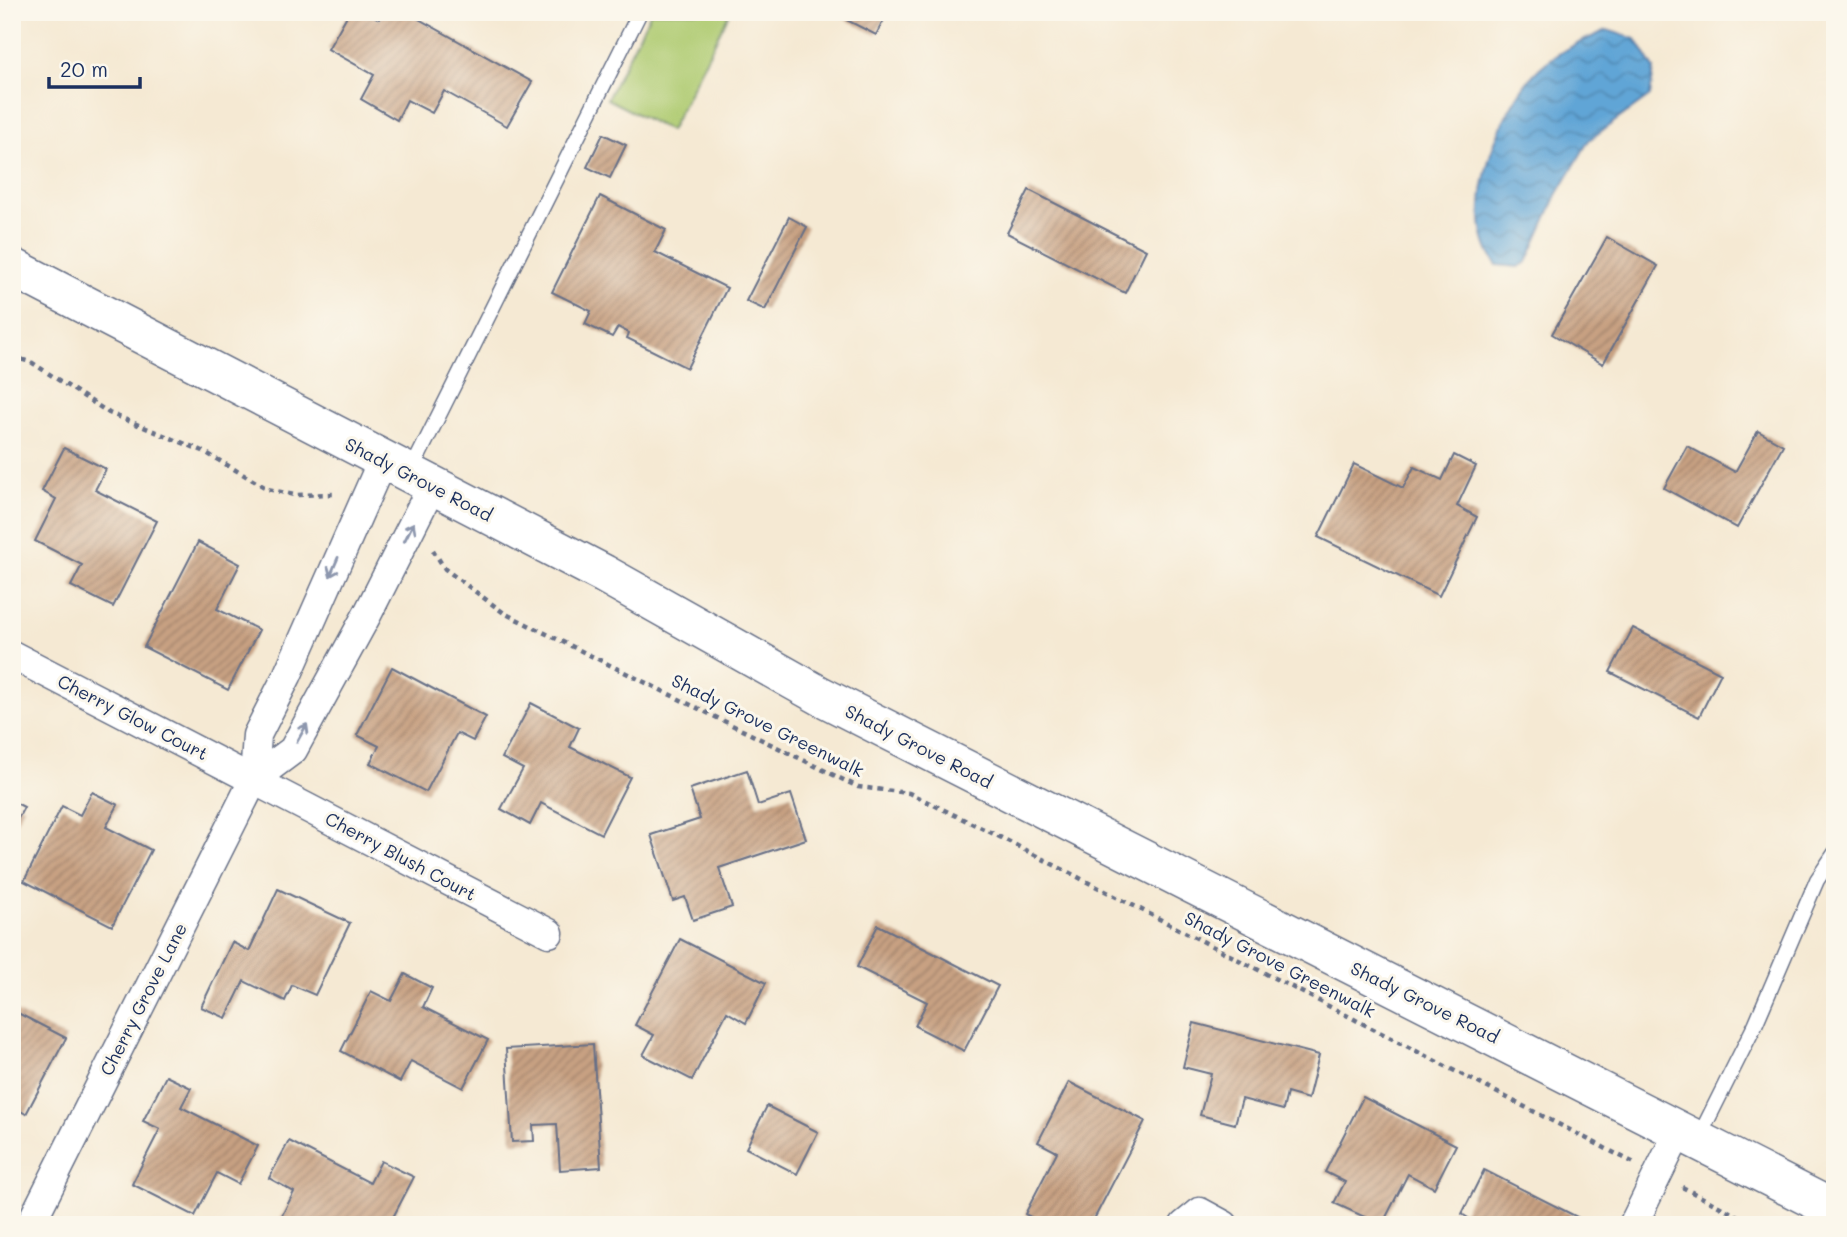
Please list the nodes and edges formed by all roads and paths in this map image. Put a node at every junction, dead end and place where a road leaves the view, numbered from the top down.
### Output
1 (640, 12) edge
2 (12, 267) edge
3 (12, 357) edge
4 (408, 474) junction
5 (362, 503) junction
6 (411, 529) junction
7 (12, 655) edge
8 (254, 779) junction
9 (1835, 853) edge
10 (549, 933) dead end
11 (1688, 1136) junction
12 (1658, 1175) junction
13 (1835, 1210) edge
14 (30, 1217) edge
15 (1633, 1225) edge
16 (1755, 1225) edge

1 - 4 lane
2 - 4 main road, Shady Grove Road
3 - 5 path
4 - 5 street, Cherry Grove Lane
4 - 6 street, Cherry Grove Lane
4 - 11 main road, Shady Grove Road
5 -> 8 street, Cherry Grove Lane
8 -> 6 street, Cherry Grove Lane
6 - 12 path, Shady Grove Greenwalk
7 - 8 street, Cherry Glow Court
8 - 10 street, Cherry Blush Court
8 - 14 street, Cherry Grove Lane
9 - 11 lane
11 - 12 street
11 - 13 main road, Shady Grove Road
12 - 15 street
12 - 16 path, Shady Grove Greenwalk

